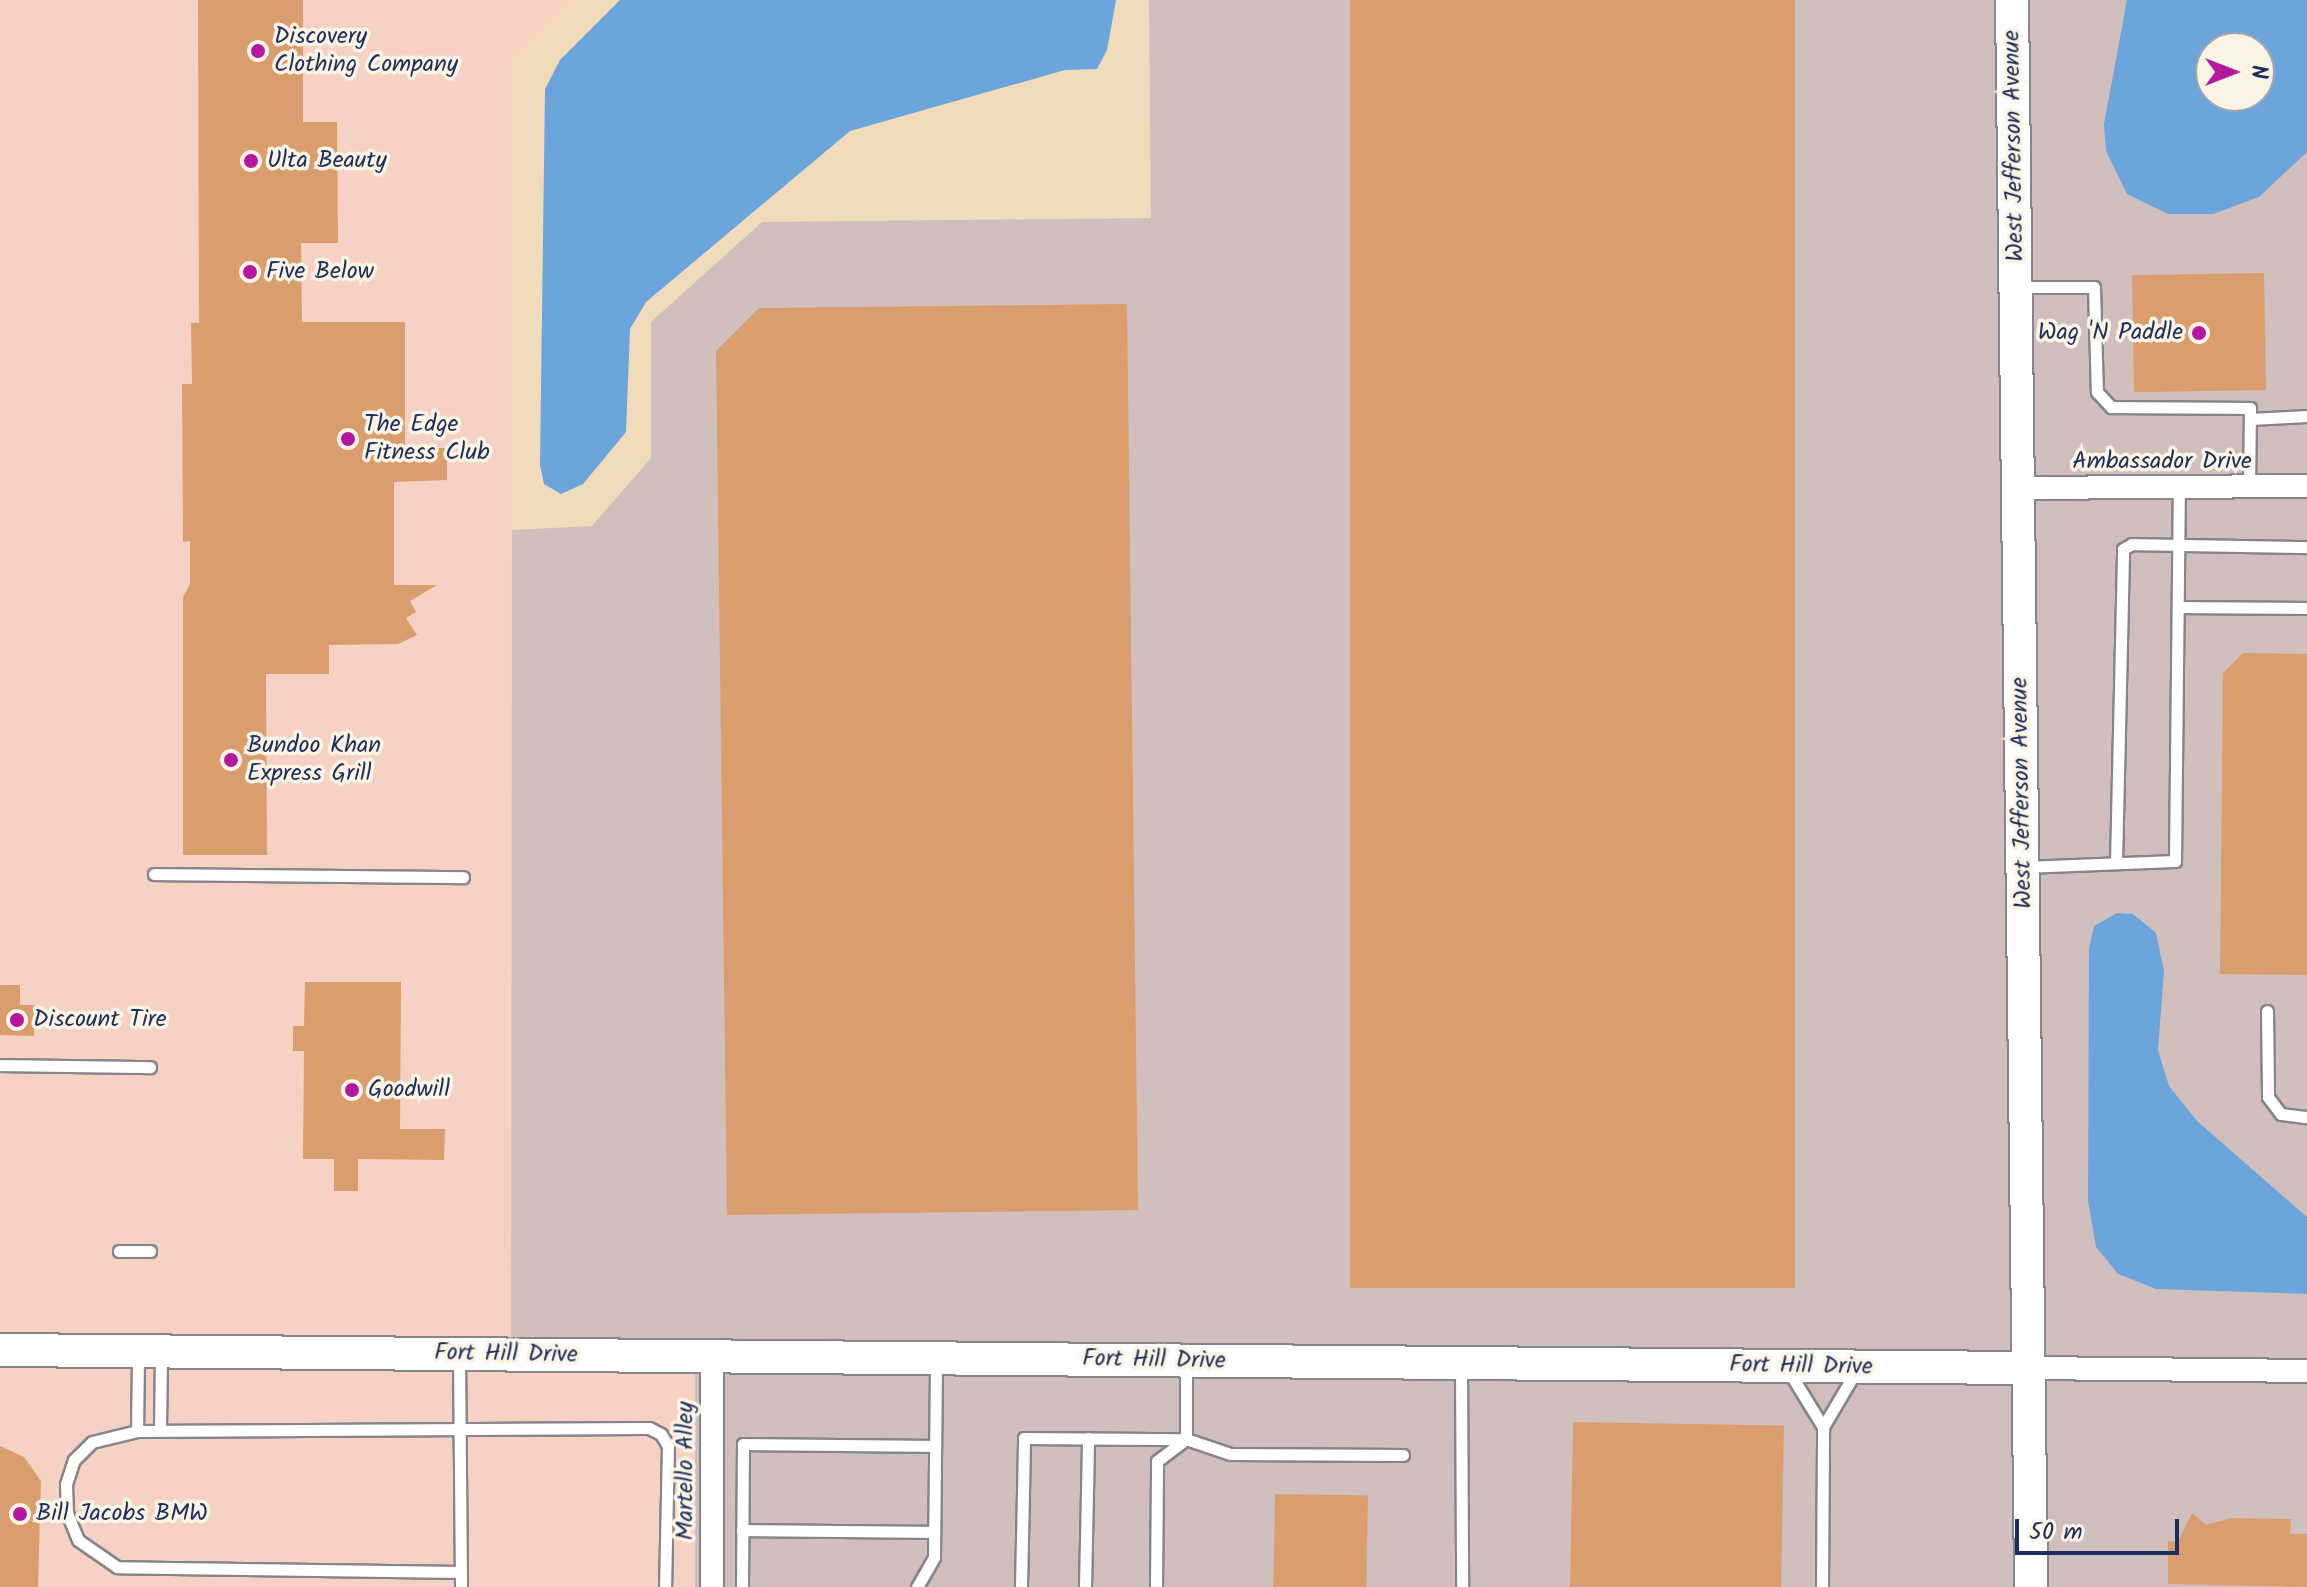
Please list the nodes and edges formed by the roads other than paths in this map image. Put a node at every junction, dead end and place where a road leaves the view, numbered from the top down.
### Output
1 (2012, 0) edge
2 (2016, 287) junction
3 (2307, 416) edge
4 (2250, 419) junction
5 (2307, 486) edge
6 (2018, 488) junction
7 (2179, 488) junction
8 (2249, 488) junction
9 (2179, 544) junction
10 (2307, 547) edge
11 (2178, 607) junction
12 (2307, 608) edge
13 (2116, 863) junction
14 (2023, 867) junction
15 (154, 874) dead end
16 (463, 877) dead end
17 (2267, 1011) dead end
18 (0, 1065) edge
19 (150, 1067) dead end
20 (2307, 1117) edge
21 (119, 1251) dead end
22 (150, 1251) dead end
23 (0, 1350) edge
24 (150, 1350) junction
25 (459, 1353) junction
26 (712, 1355) junction
27 (936, 1358) junction
28 (1186, 1360) junction
29 (1461, 1363) junction
30 (1785, 1366) junction
31 (1858, 1367) junction
32 (2028, 1368) junction
33 (2307, 1371) edge
34 (1823, 1427) junction
35 (160, 1429) junction
36 (137, 1431) junction
37 (459, 1431) junction
38 (1088, 1438) junction
39 (1186, 1439) junction
40 (935, 1446) junction
41 (1403, 1455) dead end
42 (742, 1530) junction
43 (934, 1532) junction
44 (461, 1572) junction
45 (461, 1587) edge
46 (665, 1587) edge
47 (712, 1587) edge
48 (742, 1587) edge
49 (917, 1587) edge
50 (1021, 1587) edge
51 (1085, 1587) edge
52 (1156, 1587) edge
53 (1462, 1587) edge
54 (1822, 1587) edge
55 (2031, 1587) edge

1 - 2 street, West Jefferson Avenue
2 - 4 lane
2 - 6 street, West Jefferson Avenue
3 - 4 lane
4 - 8 lane
5 - 8 street, Ambassador Drive
6 - 7 street, Ambassador Drive
6 - 14 street, West Jefferson Avenue
7 - 8 street, Ambassador Drive
7 - 9 lane
9 - 10 lane
9 - 11 lane
9 - 13 lane
11 - 12 lane
11 - 13 lane
13 - 14 lane
14 - 32 street, West Jefferson Avenue
15 - 16 lane
17 - 20 lane
18 - 19 lane
21 - 22 lane
23 - 24 street, Fort Hill Drive
24 - 25 street, Fort Hill Drive
24 - 35 lane
24 - 36 lane
25 - 26 street, Fort Hill Drive
25 - 37 lane
26 - 27 street, Fort Hill Drive
26 - 47 street, Martello Alley
27 - 28 street, Fort Hill Drive
27 - 40 lane
28 - 29 street, Fort Hill Drive
28 - 39 lane
29 - 30 street, Fort Hill Drive
29 - 53 lane
30 - 31 street, Fort Hill Drive
30 - 34 lane
31 - 32 street, Fort Hill Drive
31 - 34 lane
32 - 33 street, Fort Hill Drive
32 - 55 street, West Jefferson Avenue
34 - 54 lane
35 - 36 lane
35 - 37 lane
36 - 44 lane
37 - 44 lane
37 - 46 lane
38 - 39 lane
38 - 50 lane
38 - 51 lane
39 - 41 lane
39 - 52 lane
40 - 42 lane
40 - 43 lane
42 - 43 lane
42 - 48 lane
43 - 49 lane
44 - 45 lane

